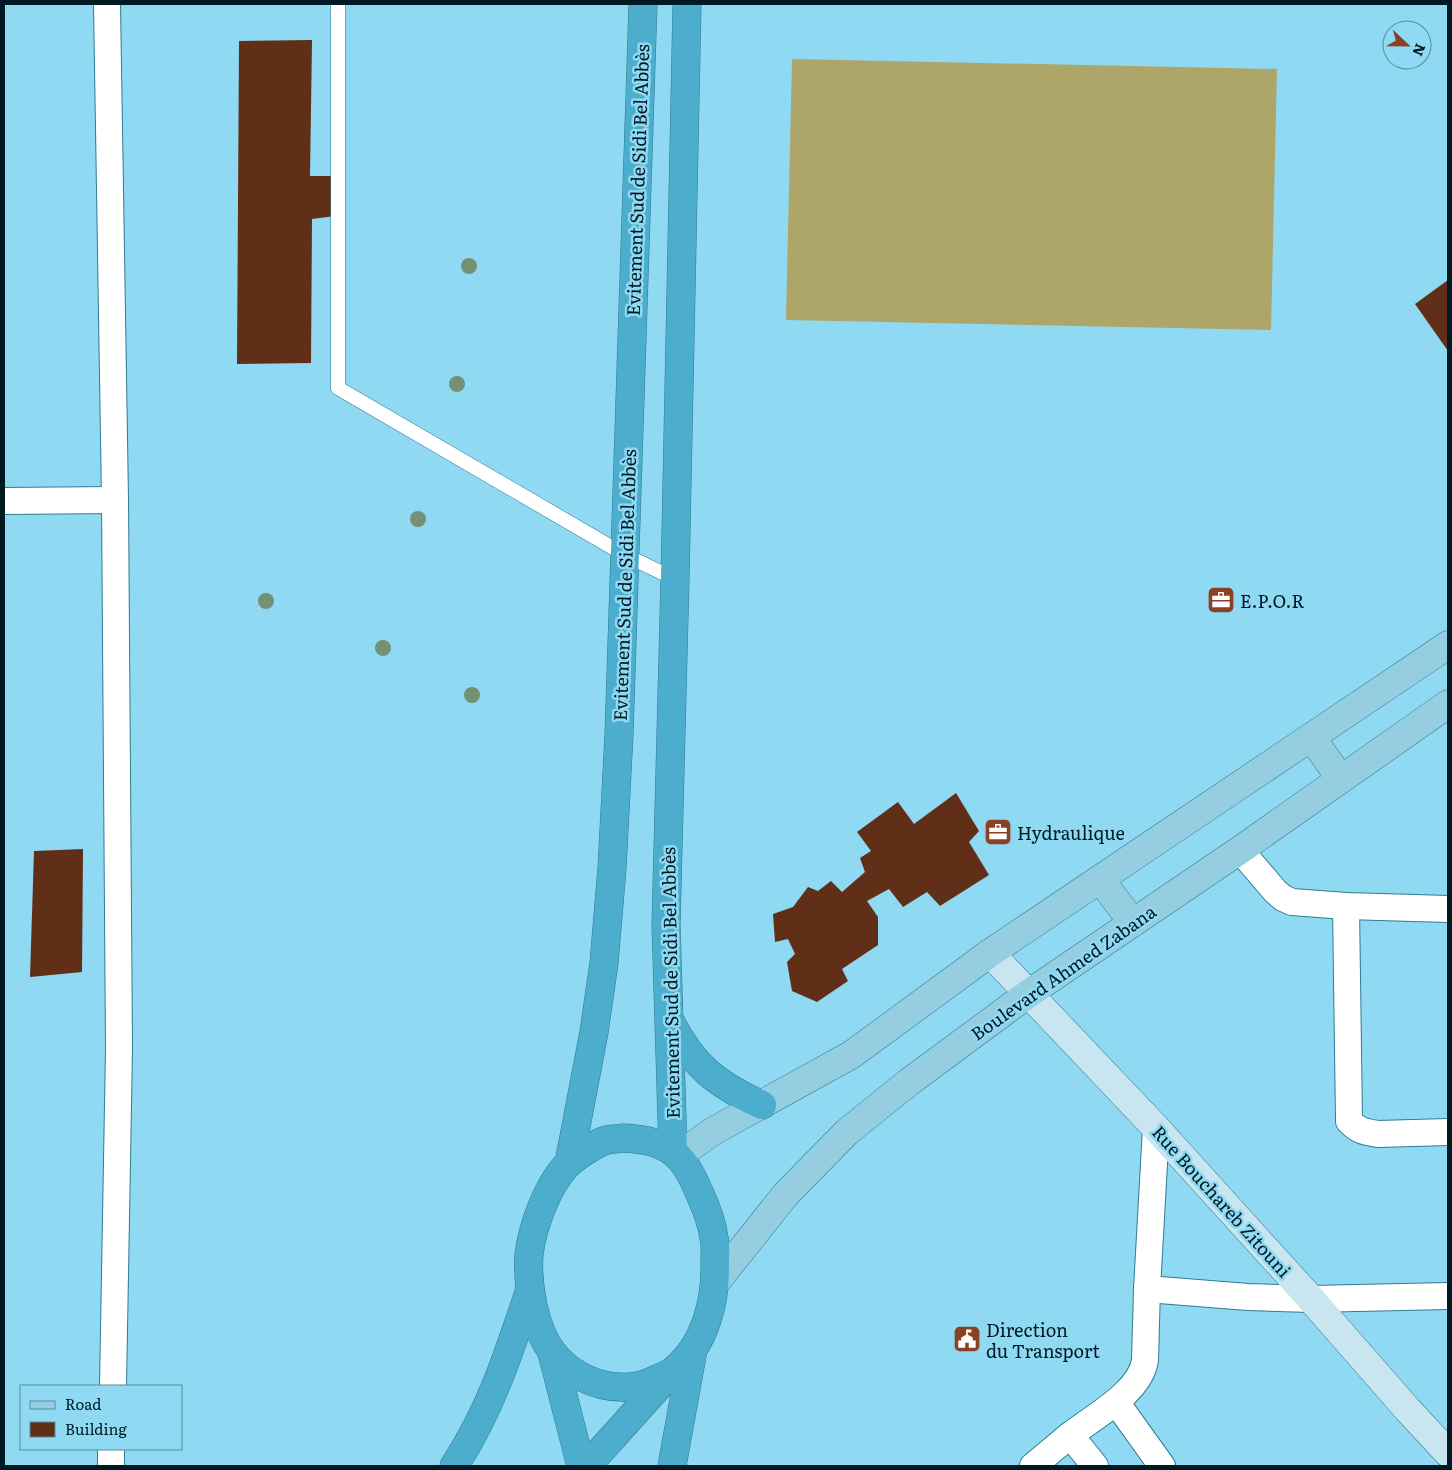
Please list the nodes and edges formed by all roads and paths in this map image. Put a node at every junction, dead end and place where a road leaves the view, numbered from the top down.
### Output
1 (107, 4) edge
2 (338, 4) edge
3 (643, 4) edge
4 (687, 4) edge
5 (115, 500) junction
6 (4, 501) edge
7 (625, 555) junction
8 (675, 579) junction
9 (1448, 645) edge
10 (1448, 704) edge
11 (1311, 737) junction
12 (1341, 779) junction
13 (1240, 850) junction
14 (1100, 879) junction
15 (1346, 906) junction
16 (1448, 909) edge
17 (1133, 923) junction
18 (990, 953) junction
19 (1028, 994) junction
20 (668, 1018) junction
21 (762, 1105) junction
22 (1156, 1128) junction
23 (1448, 1132) edge
24 (676, 1154) junction
25 (569, 1163) junction
26 (716, 1282) junction
27 (530, 1289) junction
28 (1147, 1289) junction
29 (1448, 1296) edge
30 (1311, 1299) junction
31 (693, 1350) junction
32 (552, 1353) junction
33 (673, 1371) junction
34 (112, 1385) edge
35 (1116, 1402) junction
36 (1070, 1435) junction
37 (111, 1450) edge
38 (1448, 1453) edge
39 (111, 1466) edge
40 (454, 1466) edge
41 (581, 1466) edge
42 (587, 1466) edge
43 (672, 1466) edge
44 (1033, 1466) edge
45 (1095, 1466) edge
46 (1162, 1466) edge

1 - 5 street
2 - 7 lane
3 - 7 highway, Evitement Sud de Sidi Bel Abbès
4 - 8 highway, Evitement Sud de Sidi Bel Abbès
5 - 6 street
5 - 34 street
7 - 8 lane
7 - 25 highway, Evitement Sud de Sidi Bel Abbès
8 - 20 highway, Evitement Sud de Sidi Bel Abbès
9 - 11 main road
10 - 12 main road, Boulevard Ahmed Zabana
11 - 12 main road
11 - 14 main road
12 - 13 main road, Boulevard Ahmed Zabana
13 - 15 street
13 - 17 main road, Boulevard Ahmed Zabana
14 - 17 main road
14 - 18 main road
15 - 16 street
15 - 23 street
17 - 19 main road, Boulevard Ahmed Zabana
18 - 19 street, Rue Bouchareb Zitouni
18 - 21 main road
19 - 22 street, Rue Bouchareb Zitouni
19 - 26 main road, Boulevard Ahmed Zabana
20 - 21 highway
20 - 24 highway, Evitement Sud de Sidi Bel Abbès
21 - 24 main road
22 - 28 street
22 - 30 street, Rue Bouchareb Zitouni
24 - 25 highway
24 - 26 highway
25 - 27 highway
26 - 31 highway
27 - 32 highway
27 - 40 highway
28 - 30 street
28 - 35 street
29 - 30 street
30 - 38 street, Rue Bouchareb Zitouni
31 - 33 highway
31 - 43 highway
32 - 33 highway
32 - 41 highway
33 - 42 highway
35 - 36 street
35 - 46 street
36 - 44 street
36 - 45 street
37 - 39 street

